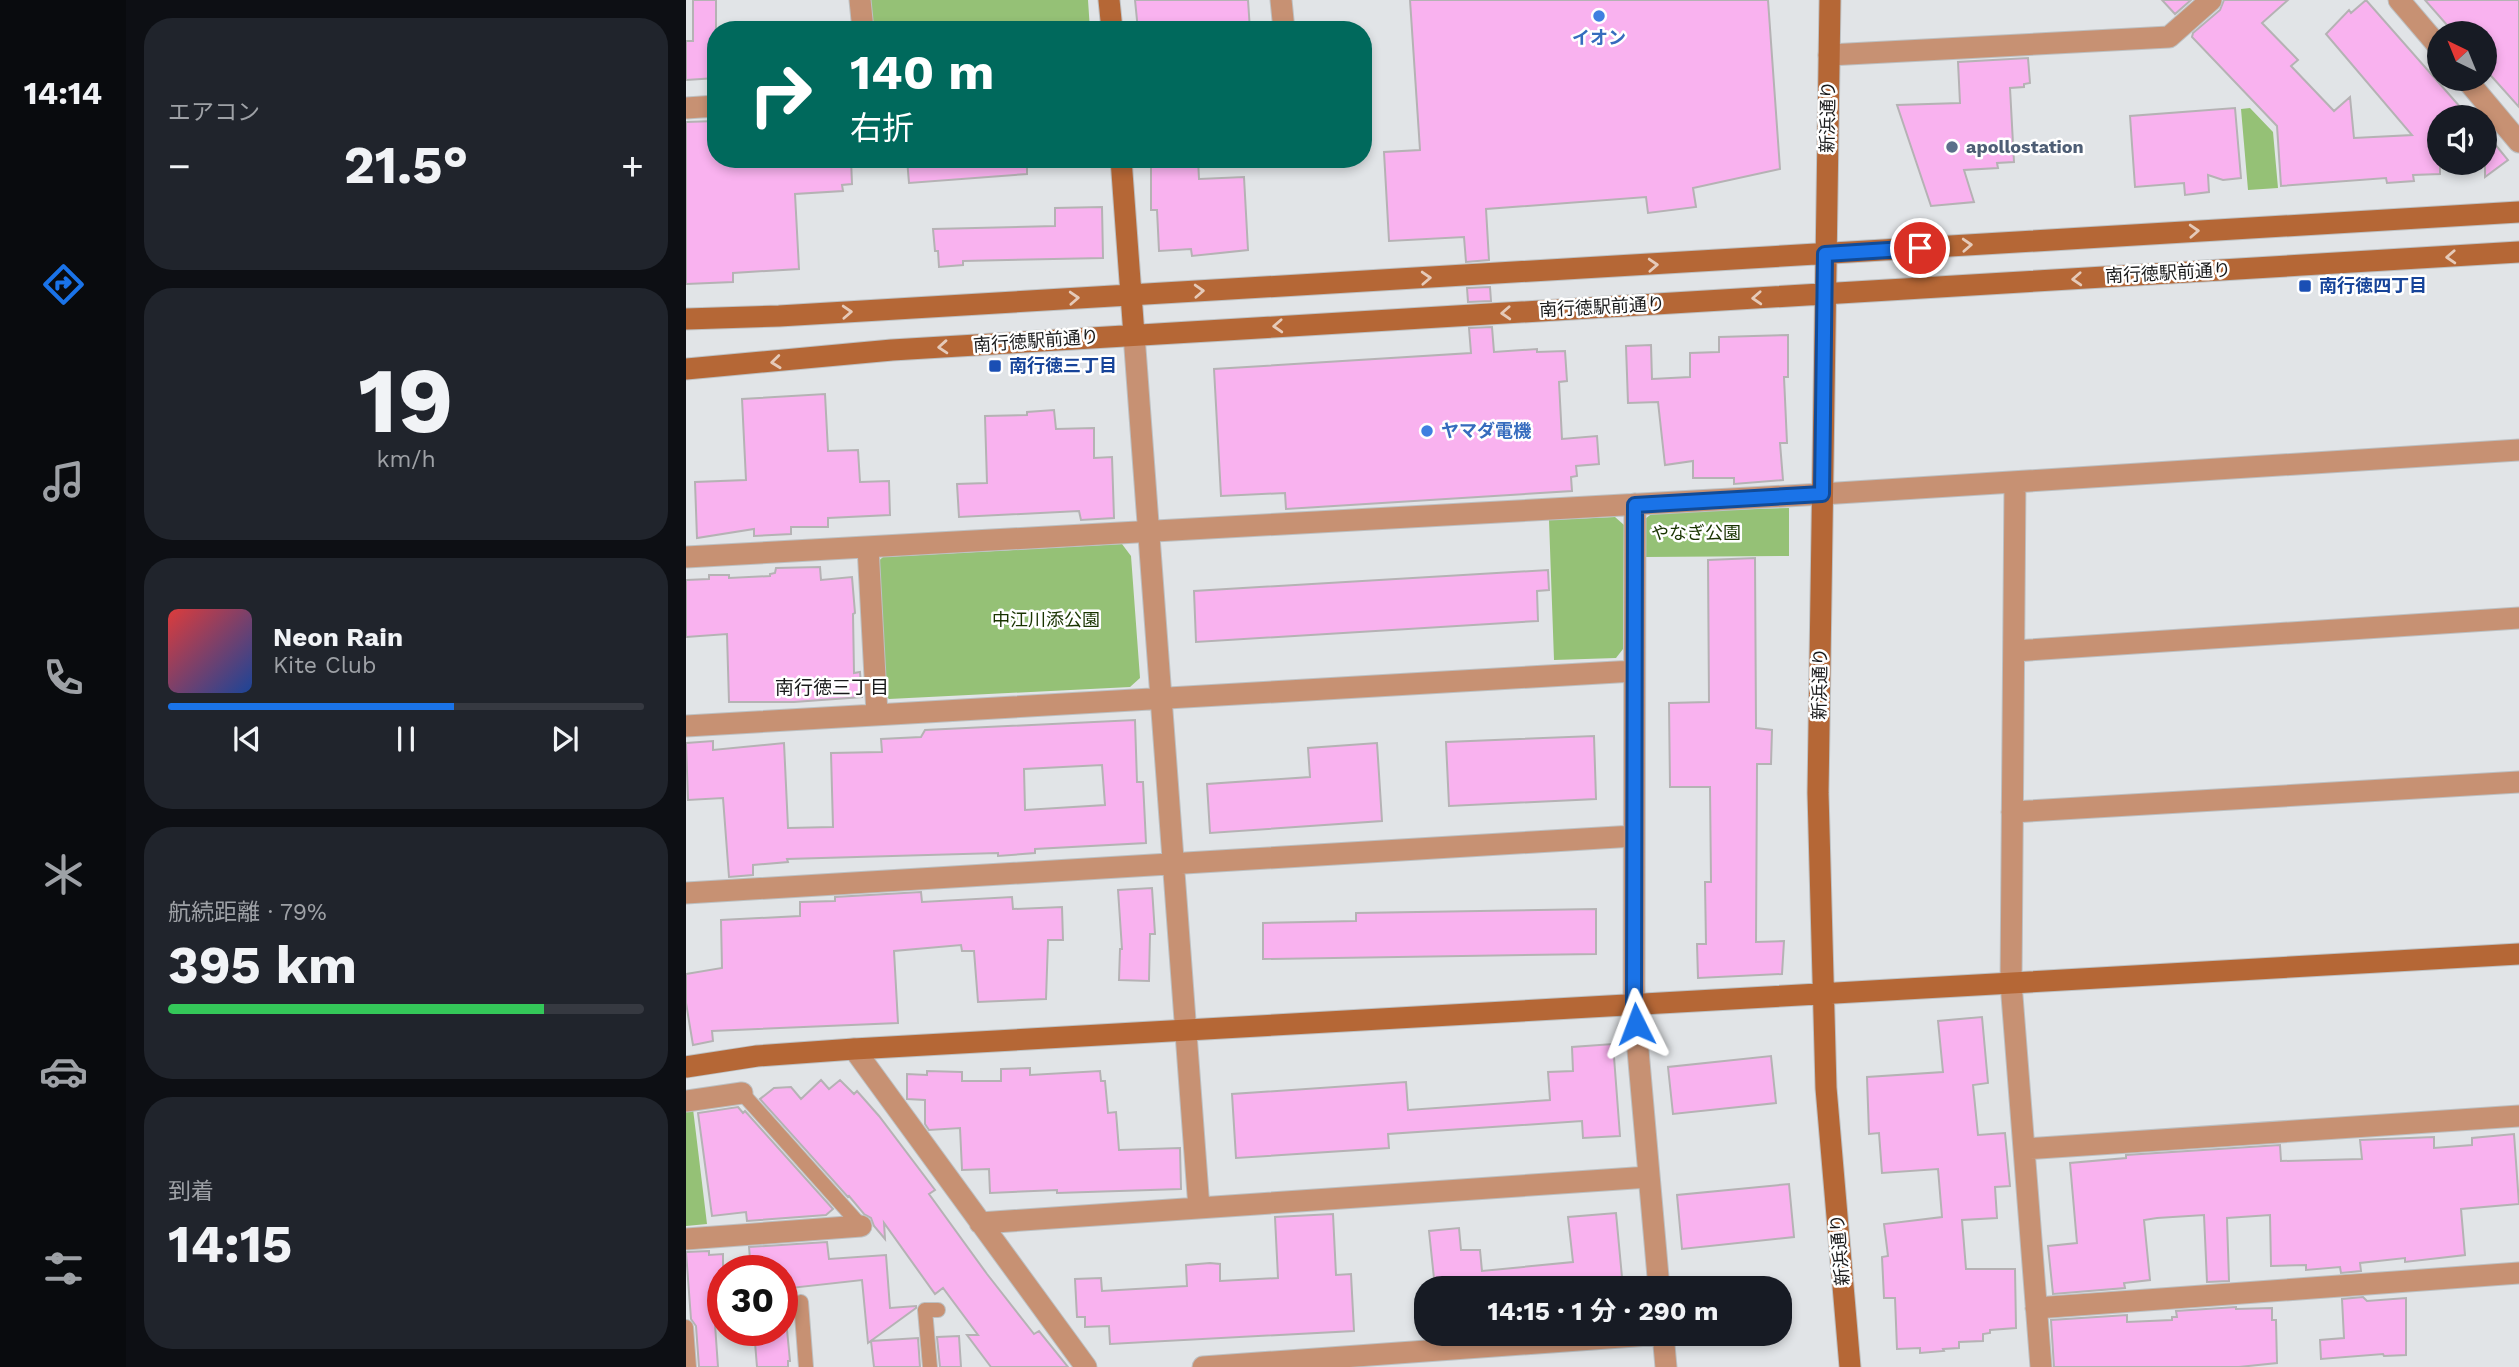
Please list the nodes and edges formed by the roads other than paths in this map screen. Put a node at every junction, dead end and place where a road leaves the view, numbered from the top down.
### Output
1 (860, 0) edge
2 (1109, 0) edge
3 (1282, 0) edge
4 (1830, 0) edge
5 (2211, 0) edge
6 (2399, 0) edge
7 (862, 21) edge
8 (1111, 21) edge
9 (1283, 21) edge
10 (2427, 33) edge
11 (1829, 55) junction
12 (2476, 91) edge
13 (707, 107) edge
14 (686, 108) edge
15 (2519, 142) edge
16 (1122, 168) edge
17 (2519, 212) edge
18 (2519, 253) edge
19 (1825, 254) junction
20 (1825, 294) junction
21 (1131, 295) junction
22 (686, 319) edge
23 (1134, 335) junction
24 (686, 369) edge
25 (2519, 450) edge
26 (2015, 482) junction
27 (1822, 494) junction
28 (1635, 505) junction
29 (1148, 531) junction
30 (868, 547) junction
31 (686, 557) edge
32 (2519, 618) edge
33 (2014, 651) junction
34 (1634, 671) junction
35 (1161, 697) junction
36 (877, 714) junction
37 (686, 726) edge
38 (2519, 782) edge
39 (2012, 812) junction
40 (1634, 836) junction
41 (1173, 864) junction
42 (686, 892) edge
43 (2519, 954) edge
44 (2011, 983) junction
45 (1822, 994) junction
46 (1634, 1005) junction
47 (1185, 1031) junction
48 (853, 1049) junction
49 (686, 1067) edge
50 (742, 1093) joint
51 (686, 1101) edge
52 (2519, 1116) edge
53 (2024, 1149) junction
54 (1649, 1177) junction
55 (1199, 1208) junction
56 (981, 1223) junction
57 (860, 1226) joint
58 (686, 1239) edge
59 (2519, 1272) edge
60 (1658, 1276) edge
61 (801, 1302) dead end
62 (2036, 1308) junction
63 (938, 1310) dead end
64 (686, 1327) edge
65 (1496, 1346) edge
66 (1664, 1346) edge
67 (689, 1367) edge
68 (806, 1367) edge
69 (930, 1367) edge
70 (1086, 1367) edge
71 (1203, 1367) edge
72 (1666, 1367) edge
73 (1850, 1367) edge
74 (2040, 1367) edge

1 - 7 street
2 - 8 street
3 - 9 street
4 - 11 street, 新浜通り
5 - 11 street
6 - 10 street
11 - 19 street, 新浜通り
12 - 15 street
13 - 14 street
16 - 21 street
19 -> 17 street
18 -> 20 street, 南行徳駅前通り
19 - 20 street, 新浜通り
21 -> 19 street
20 -> 23 street, 南行徳駅前通り
20 - 27 street, 新浜通り
22 -> 21 street
21 - 23 street
23 -> 24 street, 南行徳駅前通り
23 - 29 street
25 - 26 street
26 - 27 street
26 - 33 street
27 - 28 street
27 - 45 street, 新浜通り
28 - 29 street
28 - 34 street
29 - 30 street
29 - 35 street
30 - 31 street
30 - 36 street
32 - 33 street
33 - 39 street
34 - 35 street
34 - 40 street
35 - 36 street
35 - 41 street
36 - 37 street
38 - 39 street
39 - 44 street
40 - 41 street
40 - 46 street
41 - 42 street
41 - 47 street
43 - 44 street
44 - 45 street
44 - 53 street
45 - 46 street
45 - 73 street, 新浜通り
46 - 47 street
46 - 54 street
47 - 48 street
47 - 55 street
48 - 49 street
48 - 56 street
50 - 51 street
50 - 57 lane
52 - 53 street
53 - 62 street
54 - 55 street
54 - 60 street
55 - 56 street
56 - 70 street
57 - 58 street
59 - 62 street
61 - 68 lane
62 - 74 street
63 - 69 lane
64 - 67 lane
65 - 71 street
66 - 72 street

